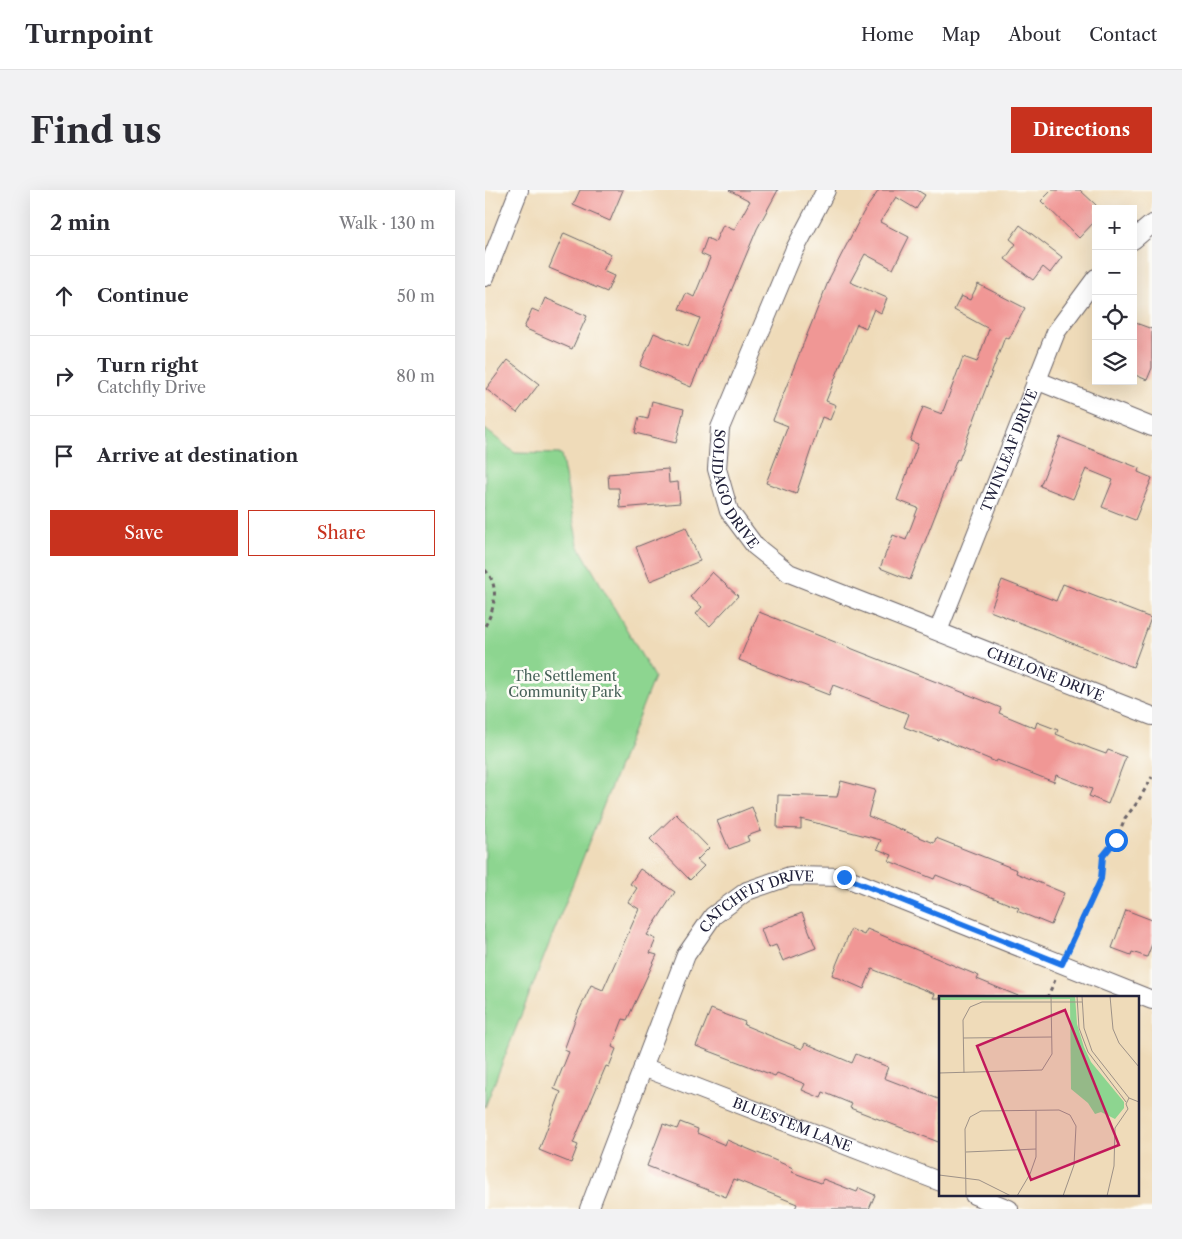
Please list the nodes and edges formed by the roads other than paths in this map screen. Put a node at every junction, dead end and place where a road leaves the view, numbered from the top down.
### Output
1 (519, 190) edge
2 (826, 190) edge
3 (1152, 224) edge
4 (1137, 237) edge
5 (485, 277) edge
6 (1092, 283) edge
7 (1036, 380) junction
8 (1152, 426) edge
9 (938, 631) junction
10 (1152, 716) edge
11 (1152, 1000) edge
12 (643, 1067) junction
13 (939, 1181) edge
14 (976, 1196) edge
15 (589, 1209) edge
16 (1009, 1209) edge

1 - 5 street
2 - 9 street, SOLIDAGO DRIVE
3 - 4 street
6 - 7 street, TWINLEAF DRIVE
7 - 8 street
7 - 9 street, TWINLEAF DRIVE
9 - 10 street, CHELONE DRIVE
11 - 12 street, CATCHFLY DRIVE
12 - 13 street, BLUESTEM LANE
12 - 15 street, CATCHFLY DRIVE
14 - 16 street

